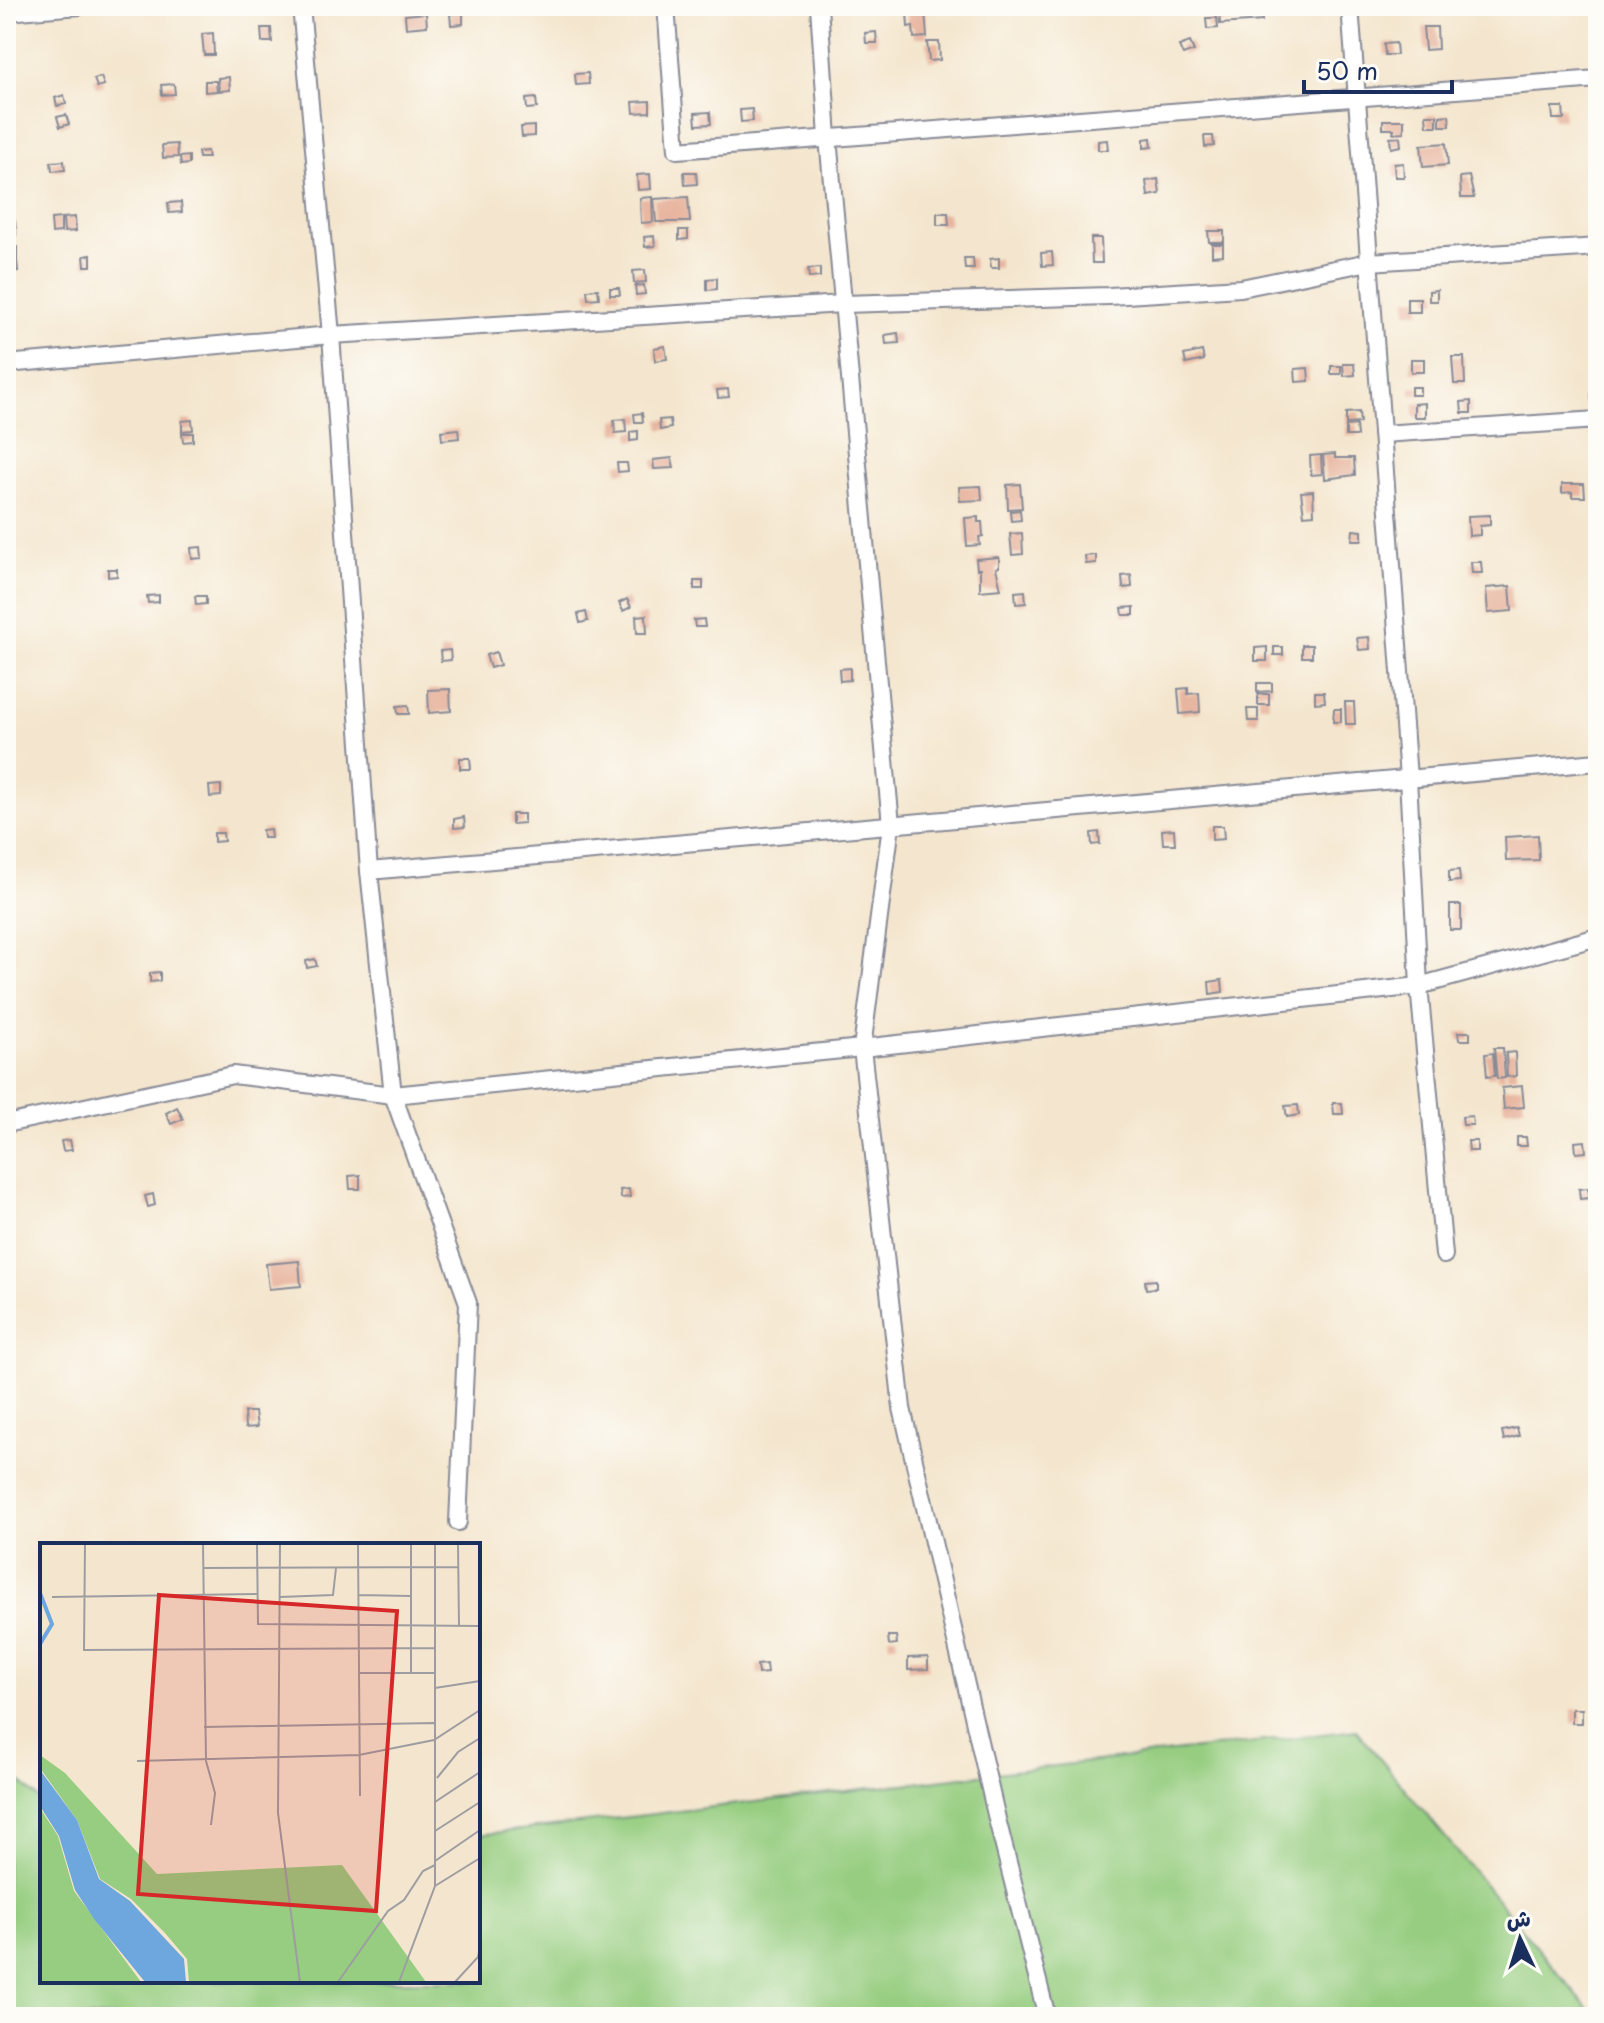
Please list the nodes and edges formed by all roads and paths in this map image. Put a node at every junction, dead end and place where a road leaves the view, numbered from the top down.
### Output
1 (80, 6) edge
2 (301, 6) edge
3 (666, 6) edge
4 (819, 6) edge
5 (1350, 6) edge
6 (6, 12) edge
7 (1598, 79) edge
8 (1357, 98) junction
9 (828, 138) junction
10 (1598, 247) edge
11 (1369, 262) junction
12 (843, 304) junction
13 (331, 335) junction
14 (6, 364) edge
15 (1598, 420) edge
16 (1382, 434) junction
17 (1598, 762) edge
18 (1408, 778) junction
19 (891, 825) junction
20 (369, 871) junction
21 (1598, 937) edge
22 (1419, 986) junction
23 (862, 1048) junction
24 (393, 1095) junction
25 (6, 1124) edge
26 (1444, 1255) dead end
27 (458, 1522) dead end
28 (1047, 2017) edge

1 - 6 street
2 - 13 street
3 - 9 street
4 - 9 street
5 - 8 street
7 - 8 street
8 - 9 street
8 - 11 street
9 - 12 street
10 - 11 street
11 - 12 street
11 - 16 street
12 - 13 street
12 - 19 street
13 - 14 street
13 - 20 street
15 - 16 street
16 - 18 street
17 - 18 street
18 - 19 street
18 - 22 street
19 - 20 street
19 - 23 street
20 - 24 street
21 - 22 street
22 - 23 street
22 - 26 street
23 - 24 street
23 - 28 street
24 - 25 street
24 - 27 street

